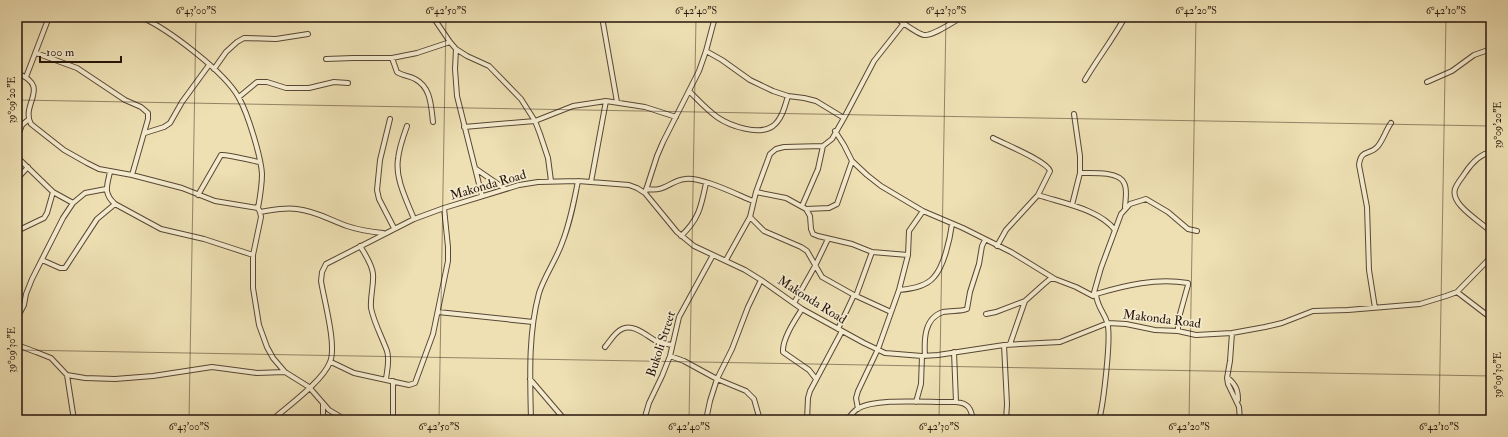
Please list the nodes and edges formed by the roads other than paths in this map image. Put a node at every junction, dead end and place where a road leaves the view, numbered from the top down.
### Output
1 (50, 17) edge
2 (141, 17) edge
3 (433, 17) edge
4 (602, 17) edge
5 (715, 17) edge
6 (894, 17) edge
7 (962, 17) edge
8 (1125, 17) edge
9 (904, 23) junction
10 (308, 34) dead end
11 (450, 42) junction
12 (456, 49) junction
13 (1491, 49) edge
14 (706, 51) junction
15 (36, 54) junction
16 (392, 58) junction
17 (326, 59) dead end
18 (209, 65) junction
19 (214, 69) junction
20 (17, 73) edge
21 (26, 77) junction
22 (1085, 80) dead end
23 (1427, 82) dead end
24 (348, 83) dead end
25 (689, 91) junction
26 (788, 96) junction
27 (239, 97) junction
28 (606, 101) junction
29 (616, 102) junction
30 (1074, 114) dead end
31 (676, 117) junction
32 (844, 118) junction
33 (28, 119) junction
34 (390, 119) dead end
35 (535, 121) junction
36 (433, 122) dead end
37 (1390, 123) dead end
38 (407, 126) dead end
39 (464, 127) junction
40 (836, 131) junction
41 (145, 133) junction
42 (17, 138) edge
43 (994, 138) dead end
44 (823, 146) junction
45 (1491, 152) edge
46 (17, 153) edge
47 (852, 161) junction
48 (260, 162) junction
49 (28, 167) junction
50 (476, 169) junction
51 (110, 172) junction
52 (1080, 173) junction
53 (132, 176) junction
54 (17, 179) edge
55 (551, 181) junction
56 (578, 181) junction
57 (591, 182) junction
58 (706, 183) junction
59 (106, 189) junction
60 (505, 189) junction
61 (646, 191) junction
62 (53, 192) junction
63 (756, 192) junction
64 (198, 194) junction
65 (1038, 195) junction
66 (482, 196) junction
67 (753, 201) junction
68 (73, 203) junction
69 (115, 204) junction
70 (1072, 205) junction
71 (802, 206) junction
72 (444, 208) junction
73 (1125, 208) junction
74 (806, 209) junction
75 (259, 210) junction
76 (923, 211) junction
77 (750, 218) junction
78 (414, 219) junction
79 (952, 224) junction
80 (394, 228) junction
81 (1115, 230) junction
82 (17, 231) edge
83 (1197, 231) dead end
84 (1491, 232) edge
85 (384, 233) junction
86 (681, 236) junction
87 (828, 239) junction
88 (985, 240) junction
89 (360, 246) junction
90 (997, 246) junction
91 (872, 252) junction
92 (253, 255) junction
93 (713, 255) junction
94 (908, 255) junction
95 (1491, 257) edge
96 (42, 260) junction
97 (726, 260) junction
98 (815, 266) junction
99 (1055, 279) junction
100 (761, 280) junction
101 (899, 290) junction
102 (1456, 292) junction
103 (1094, 295) junction
104 (855, 296) junction
105 (1025, 301) junction
106 (794, 303) junction
107 (1374, 308) junction
108 (802, 309) junction
109 (438, 312) junction
110 (892, 312) junction
111 (986, 314) dead end
112 (17, 318) edge
113 (1491, 318) edge
114 (533, 322) junction
115 (1108, 323) junction
116 (840, 330) junction
117 (1178, 331) junction
118 (1232, 333) junction
119 (1010, 344) junction
120 (17, 345) edge
121 (672, 345) junction
122 (1004, 345) junction
123 (606, 347) dead end
124 (878, 350) junction
125 (954, 352) junction
126 (670, 356) junction
127 (923, 356) junction
128 (330, 362) junction
129 (285, 372) junction
130 (67, 375) junction
131 (386, 379) junction
132 (530, 379) junction
133 (718, 379) junction
134 (816, 379) junction
135 (393, 381) junction
136 (309, 387) junction
137 (916, 402) junction
138 (956, 402) junction
139 (323, 404) junction
140 (858, 409) junction
141 (74, 420) edge
142 (272, 420) edge
143 (323, 420) edge
144 (346, 420) edge
145 (393, 420) edge
146 (531, 420) edge
147 (565, 420) edge
148 (644, 420) edge
149 (706, 420) edge
150 (760, 420) edge
151 (807, 420) edge
152 (847, 420) edge
153 (973, 420) edge
154 (1006, 420) edge
155 (1098, 420) edge
156 (1240, 420) edge

1 - 15 street
2 - 18 street
3 - 11 street
4 - 29 street
5 - 14 street
6 - 9 street
7 - 9 street
8 - 22 street
9 - 32 street
10 - 19 street
11 - 12 street
11 - 16 street
12 - 35 street
12 - 39 street
13 - 23 street
14 - 25 street
14 - 26 street
15 - 21 street
15 - 41 street
16 - 17 street
16 - 36 street
18 - 19 street
18 - 41 street
19 - 27 street
20 - 21 street
21 - 33 street
24 - 27 street
25 - 26 street
25 - 31 street
26 - 32 street
27 - 48 street
28 - 29 street
28 - 35 street
28 - 57 street
29 - 31 street
30 - 52 street
31 - 61 street
32 - 40 street
33 - 42 street
33 - 51 street
34 - 80 street
35 - 39 street
35 - 55 street
37 - 107 street
38 - 78 street
39 - 50 street
40 - 44 street
40 - 47 street
41 - 53 street
43 - 65 street
44 - 63 street
44 - 71 street
45 - 84 street
46 - 49 street
47 - 74 street
47 - 76 street
48 - 64 street
48 - 75 street
49 - 54 street
49 - 62 street
50 - 60 street
50 - 66 street
51 - 53 street
51 - 59 street
52 - 70 street
52 - 73 street
53 - 64 street
55 - 56 street, Makonda Road
55 - 60 street, Makonda Road
56 - 57 street, Makonda Road
56 - 114 street
57 - 61 street, Makonda Road
58 - 61 street
58 - 67 street
58 - 86 street
59 - 68 street
59 - 69 street
60 - 66 street, Makonda Road
61 - 86 street, Makonda Road
62 - 68 street
62 - 82 street
63 - 67 street
63 - 71 street
64 - 75 street
65 - 70 street
65 - 90 street
66 - 72 street, Makonda Road
67 - 77 street
68 - 96 street
69 - 92 street
69 - 96 street
70 - 81 street
71 - 74 street
72 - 78 street, Makonda Road
72 - 109 street
73 - 81 street
73 - 83 street
74 - 87 street
75 - 85 street
75 - 92 street
76 - 79 street
76 - 94 street
77 - 97 street
77 - 98 street
78 - 80 street, Makonda Road
79 - 88 street
79 - 101 street
80 - 85 street, Makonda Road
81 - 103 street
85 - 89 street, Makonda Road
86 - 93 street, Makonda Road
87 - 91 street
87 - 98 street
88 - 90 street
88 - 127 street
89 - 128 street, Makonda Road
89 - 131 street
90 - 99 street
91 - 94 street
91 - 104 street
92 - 129 street
93 - 97 street, Makonda Road
93 - 121 street, Bukoli Street
94 - 101 street
95 - 102 street, Makonda Road
96 - 112 street
97 - 100 street, Makonda Road
98 - 104 street
98 - 106 street
99 - 103 street
99 - 105 street
100 - 106 street, Makonda Road
100 - 133 street
101 - 110 street
102 - 107 street, Makonda Road
102 - 113 street
103 - 115 street
103 - 117 street
104 - 110 street
104 - 116 street
105 - 111 street
105 - 119 street
106 - 108 street, Makonda Road
107 - 118 street, Makonda Road
108 - 116 street, Makonda Road
108 - 134 street
109 - 114 street
109 - 135 street
110 - 124 street
114 - 132 street
115 - 117 street, Makonda Road
115 - 119 street, Makonda Road
115 - 155 street
116 - 124 street, Makonda Road
116 - 134 street
117 - 118 street, Makonda Road
118 - 156 street
119 - 122 street, Makonda Road
120 - 130 street
121 - 123 street
121 - 126 street, Bukoli Street
122 - 125 street, Makonda Road
122 - 154 street
124 - 127 street, Makonda Road
124 - 140 street
125 - 127 street, Makonda Road
125 - 138 street
126 - 133 street
126 - 148 street, Bukoli Street
127 - 137 street
128 - 131 street
128 - 136 street
129 - 130 street
129 - 136 street
130 - 141 street
131 - 135 street
132 - 146 street
132 - 147 street
133 - 149 street
133 - 150 street
134 - 151 street
135 - 145 street
136 - 139 street
136 - 142 street
137 - 138 street
137 - 140 street
138 - 153 street
139 - 143 street
139 - 144 street
140 - 152 street

